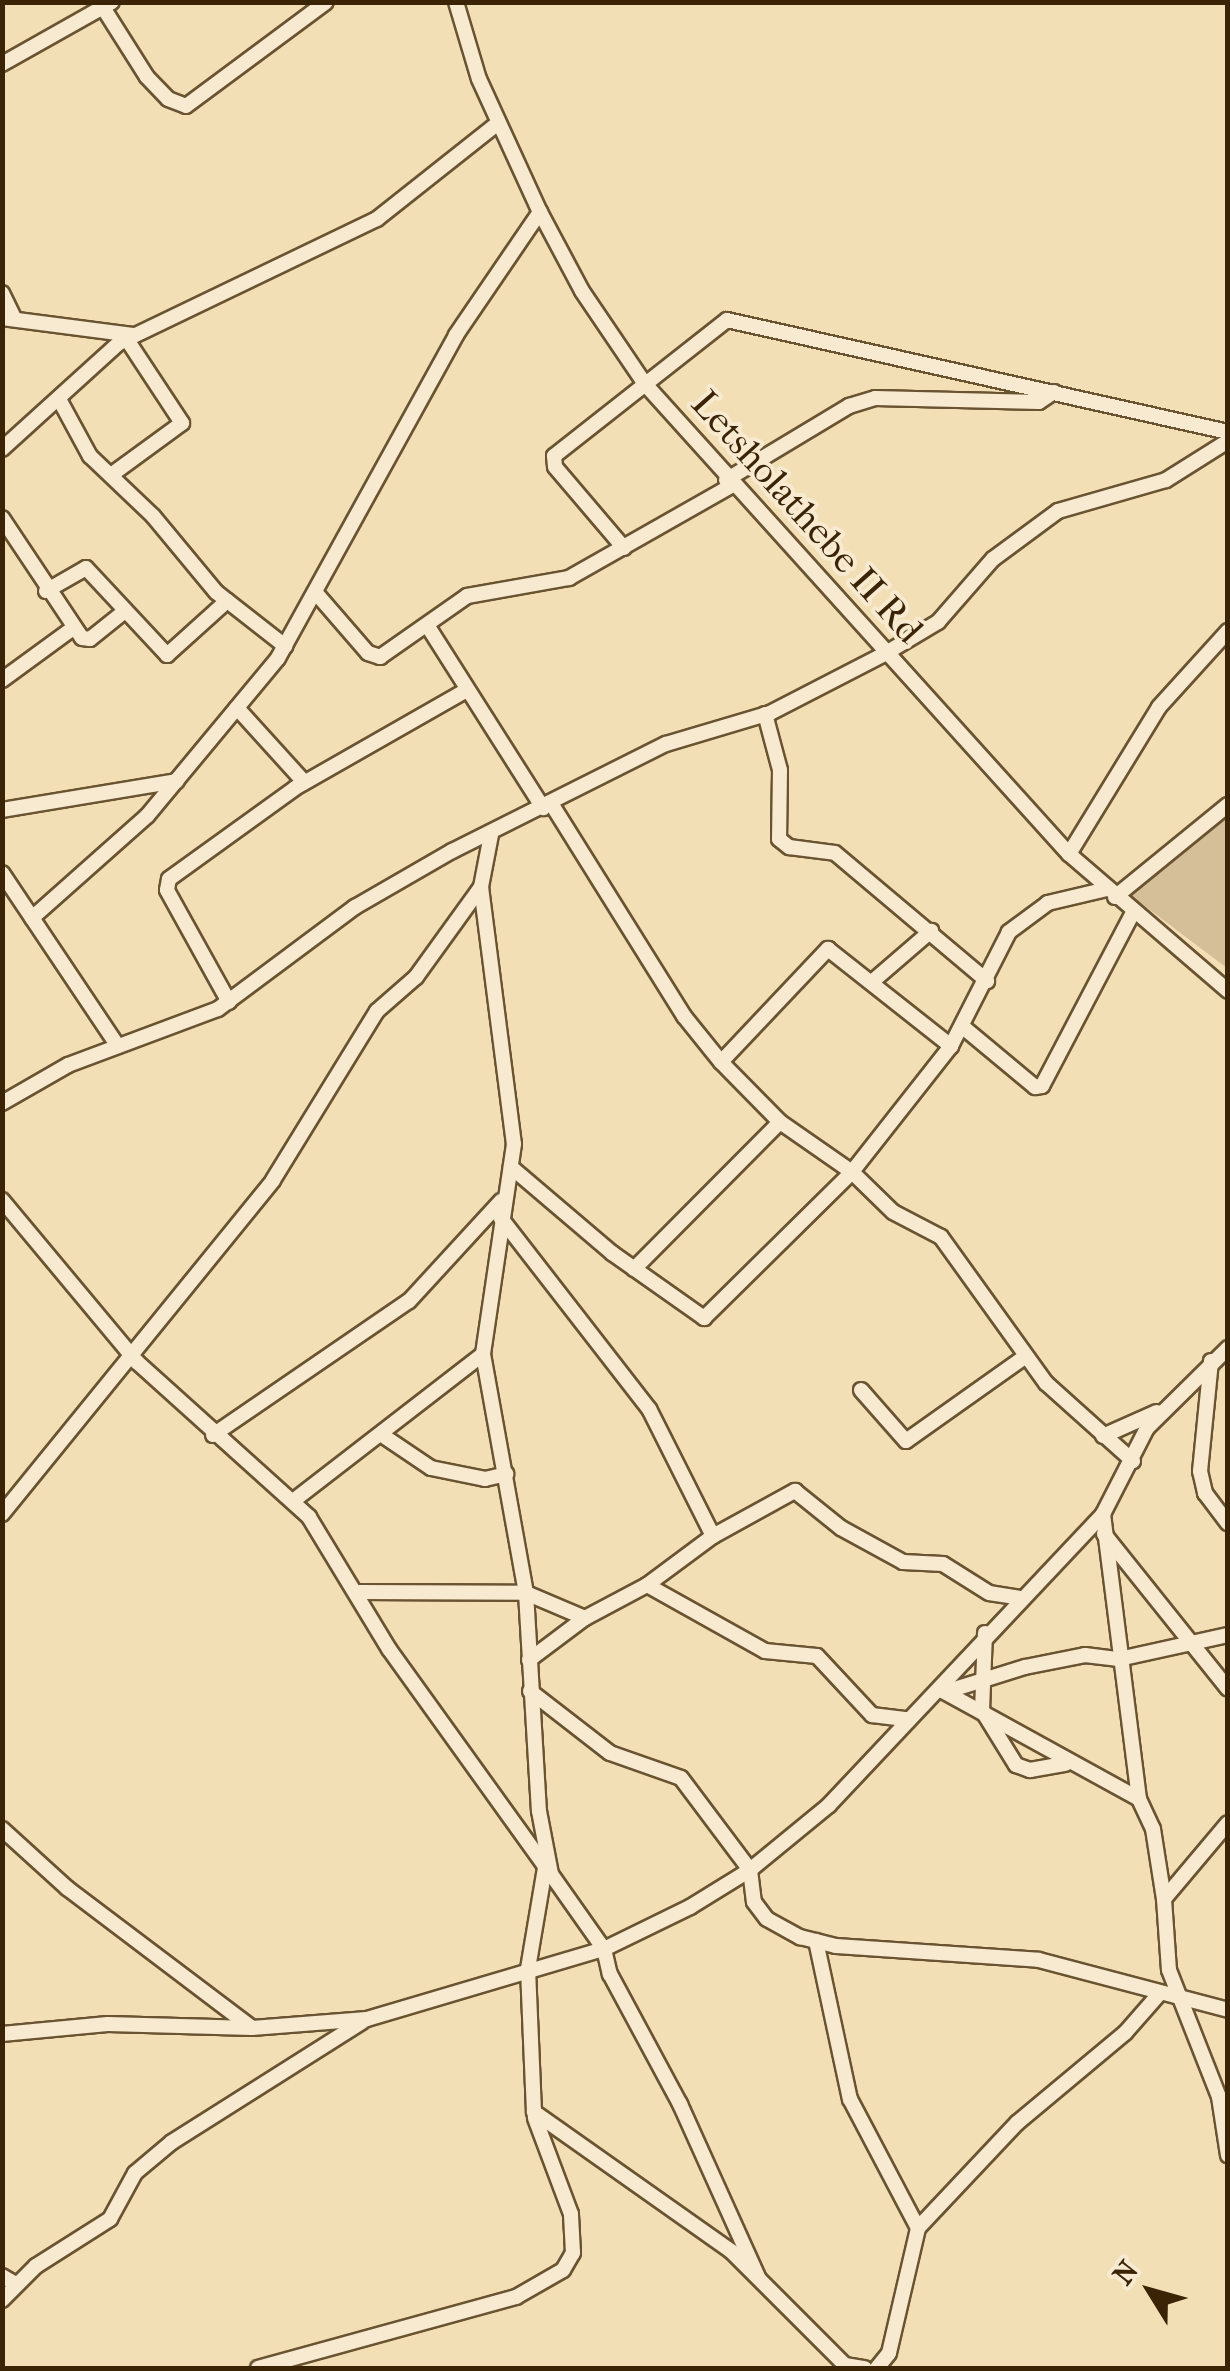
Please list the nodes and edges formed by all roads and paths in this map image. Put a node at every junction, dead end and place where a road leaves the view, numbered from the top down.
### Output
1 (326, 2) edge
2 (456, 2) edge
3 (108, 6) edge
4 (2, 64) edge
5 (498, 123) junction
6 (540, 212) junction
7 (2, 293) edge
8 (8, 317) edge
9 (130, 336) junction
10 (644, 384) junction
11 (1054, 392) junction
12 (59, 399) junction
13 (1228, 432) edge
14 (1228, 441) edge
15 (2, 448) edge
16 (110, 476) junction
17 (728, 483) junction
18 (2, 518) edge
19 (624, 548) junction
20 (46, 591) junction
21 (316, 592) junction
22 (227, 601) junction
23 (126, 611) junction
24 (426, 625) junction
25 (74, 628) junction
26 (1228, 631) edge
27 (285, 646) junction
28 (886, 653) junction
29 (4, 678) edge
30 (466, 690) junction
31 (237, 708) junction
32 (766, 714) junction
33 (177, 780) junction
34 (304, 782) junction
35 (1228, 804) edge
36 (548, 807) junction
37 (2, 810) edge
38 (492, 835) junction
39 (1070, 854) junction
40 (2, 873) edge
41 (481, 887) junction
42 (1111, 893) junction
43 (1133, 913) junction
44 (32, 918) junction
45 (931, 931) junction
46 (873, 981) junction
47 (988, 981) junction
48 (1228, 991) edge
49 (230, 1002) junction
50 (963, 1027) junction
51 (118, 1046) junction
52 (951, 1046) junction
53 (721, 1062) junction
54 (2, 1104) edge
55 (780, 1122) junction
56 (510, 1167) junction
57 (852, 1172) junction
58 (503, 1198) junction
59 (2, 1200) edge
60 (500, 1217) junction
61 (634, 1269) junction
62 (1228, 1348) edge
63 (130, 1354) junction
64 (483, 1354) junction
65 (1026, 1356) junction
66 (1211, 1362) junction
67 (861, 1390) dead end
68 (1162, 1410) junction
69 (213, 1435) junction
70 (382, 1435) junction
71 (1103, 1436) junction
72 (1133, 1461) junction
73 (506, 1474) junction
74 (292, 1501) junction
75 (2, 1514) edge
76 (1103, 1514) junction
77 (1228, 1523) edge
78 (1104, 1534) junction
79 (712, 1536) junction
80 (647, 1585) junction
81 (359, 1592) junction
82 (526, 1593) junction
83 (1019, 1598) junction
84 (585, 1618) junction
85 (985, 1633) junction
86 (1228, 1635) edge
87 (1190, 1641) junction
88 (1119, 1659) junction
89 (529, 1660) junction
90 (980, 1677) junction
91 (1228, 1689) edge
92 (940, 1690) junction
93 (530, 1691) junction
94 (982, 1710) junction
95 (907, 1719) junction
96 (1064, 1764) junction
97 (1139, 1799) junction
98 (1228, 1823) edge
99 (2, 1829) edge
100 (750, 1870) junction
101 (548, 1871) junction
102 (1164, 1899) junction
103 (816, 1941) junction
104 (604, 1949) junction
105 (528, 1969) junction
106 (1160, 1993) junction
107 (1178, 1999) junction
108 (1228, 2010) edge
109 (368, 2020) junction
110 (252, 2028) junction
111 (2, 2034) edge
112 (534, 2112) junction
113 (1228, 2156) edge
114 (918, 2228) junction
115 (758, 2277) junction
116 (9, 2280) edge
117 (2, 2300) edge
118 (258, 2368) edge
119 (865, 2368) edge
120 (877, 2368) edge

1 - 3 street
2 - 5 street, Letsholathebe II Rd
3 - 4 street
5 - 6 street, Letsholathebe II Rd
5 - 9 street
6 - 10 street, Letsholathebe II Rd
6 - 21 street
7 - 8 street
8 - 9 street
9 - 12 street
9 - 16 street
10 - 11 street
10 - 17 street, Letsholathebe II Rd
10 - 19 street
11 - 13 street
11 - 17 street
12 - 15 street
12 - 16 street
14 - 28 street
16 - 22 street
17 - 19 street
17 - 28 street, Letsholathebe II Rd
18 - 20 street
19 - 24 street
20 - 23 street
20 - 25 street
21 - 24 street
21 - 27 street
22 - 23 street
22 - 27 street
23 - 25 street
24 - 30 street
25 - 29 street
26 - 39 street
27 - 31 street
28 - 32 street
28 - 39 street, Letsholathebe II Rd
30 - 34 street
30 - 36 street
31 - 33 street
31 - 34 street
32 - 36 street
32 - 45 street
33 - 37 street
33 - 44 street
34 - 49 street
35 - 42 street
36 - 38 street
36 - 53 street
38 - 41 street
38 - 49 street
39 - 42 street, Letsholathebe II Rd
40 - 44 street
41 - 56 street
41 - 63 street
42 - 43 street, Letsholathebe II Rd
42 - 47 street
43 - 48 street, Letsholathebe II Rd
43 - 50 street
44 - 51 street
45 - 46 street
45 - 47 street
46 - 52 street
46 - 53 street
47 - 50 street
49 - 51 street
50 - 52 street
51 - 54 street
52 - 57 street
53 - 55 street
55 - 57 street
55 - 61 street
56 - 58 street
56 - 61 street
57 - 61 street
57 - 65 street
58 - 60 street
58 - 69 street
59 - 63 street
60 - 64 street
60 - 79 street
62 - 66 street
63 - 69 street
63 - 75 street
64 - 70 street
64 - 73 street
65 - 67 street
65 - 71 street
66 - 68 street
66 - 77 street
68 - 71 street
68 - 72 street
69 - 74 street
70 - 73 street
70 - 74 street
71 - 72 street
72 - 76 street
73 - 82 street
74 - 81 street
76 - 78 street
76 - 83 street
78 - 87 street
78 - 88 street
79 - 80 street
79 - 83 street
80 - 84 street
80 - 95 street
81 - 82 street
81 - 101 street
82 - 84 street
82 - 89 street
83 - 85 street
84 - 89 street
85 - 90 street
85 - 92 street
86 - 87 street
87 - 88 street
87 - 91 street
88 - 90 street
88 - 97 street
89 - 93 street
90 - 92 street
90 - 94 street
92 - 94 street
92 - 95 street
93 - 100 street
93 - 101 street
94 - 96 street
94 - 96 street
95 - 100 street
96 - 97 street
97 - 102 street
98 - 102 street
99 - 110 street
100 - 103 street
100 - 104 street
101 - 104 street
101 - 105 street
102 - 107 street
103 - 106 street
103 - 114 street
104 - 105 street
104 - 115 street
105 - 109 street
105 - 112 street
106 - 107 street
106 - 114 street
107 - 108 street
107 - 113 street
109 - 110 street
109 - 116 street
110 - 111 street
112 - 115 street
112 - 118 street
114 - 120 street
115 - 119 street
116 - 117 street

